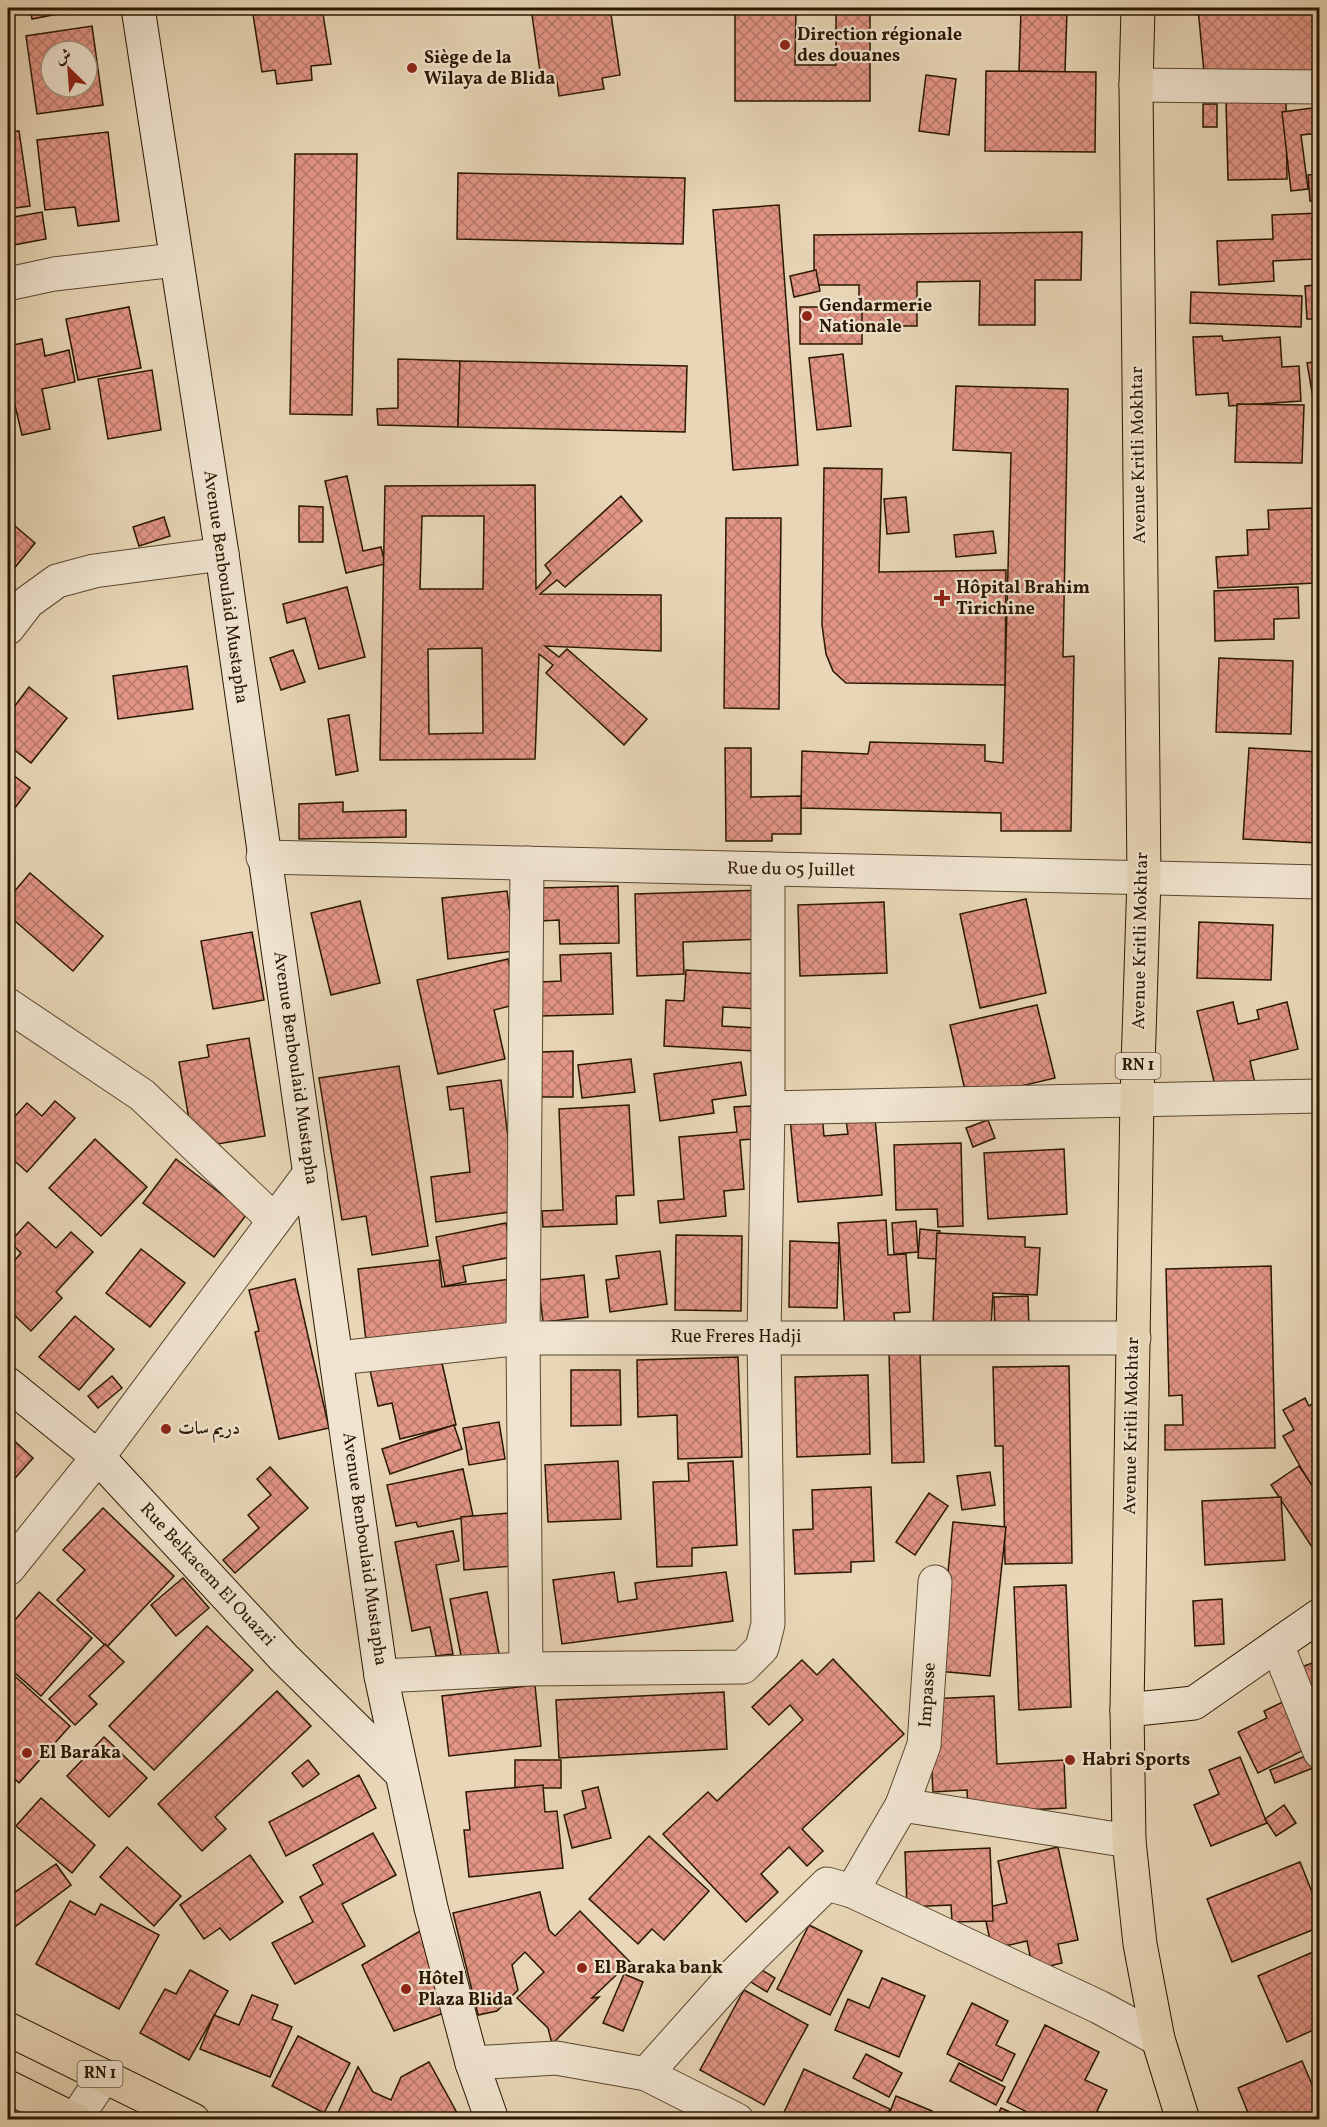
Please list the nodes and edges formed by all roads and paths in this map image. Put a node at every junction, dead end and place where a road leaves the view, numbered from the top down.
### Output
1 (138, 8) edge
2 (1138, 8) edge
3 (1136, 85) junction
4 (1320, 87) edge
5 (175, 260) junction
6 (8, 284) edge
7 (222, 554) junction
8 (8, 628) edge
9 (263, 857) junction
10 (527, 863) junction
11 (768, 869) junction
12 (1144, 878) junction
13 (1320, 882) edge
14 (8, 1005) edge
15 (1320, 1096) edge
16 (1137, 1098) junction
17 (768, 1108) junction
18 (310, 1173) junction
19 (274, 1220) junction
20 (764, 1336) junction
21 (523, 1338) junction
22 (1134, 1338) junction
23 (338, 1358) junction
24 (8, 1384) edge
25 (98, 1457) junction
26 (8, 1569) edge
27 (935, 1582) dead end
28 (1320, 1615) edge
29 (1277, 1645) junction
30 (526, 1670) junction
31 (381, 1676) junction
32 (1126, 1710) junction
33 (1320, 1752) edge
34 (400, 1772) junction
35 (902, 1805) junction
36 (1129, 1840) junction
37 (852, 1891) junction
38 (8, 2029) edge
39 (1158, 2040) junction
40 (472, 2064) junction
41 (646, 2074) junction
42 (104, 2076) junction
43 (8, 2087) edge
44 (75, 2120) edge
45 (193, 2120) edge
46 (492, 2120) edge
47 (737, 2120) edge
48 (1183, 2120) edge

1 - 5 street, Avenue Benboulaid Mustapha
2 - 3 main road, Avenue Kritli Mokhtar / RN 1
3 - 4 street
3 - 12 main road, Avenue Kritli Mokhtar / RN 1
5 - 6 street
5 - 7 street, Avenue Benboulaid Mustapha
7 - 8 street
7 - 9 street, Avenue Benboulaid Mustapha
9 - 10 street, Rue du 05 Juillet
9 - 18 street, Avenue Benboulaid Mustapha
10 - 11 street, Rue du 05 Juillet
10 - 21 street
11 - 12 street, Rue du 05 Juillet
11 - 17 street
12 - 13 street, Rue du 05 Juillet
12 - 16 main road, Avenue Kritli Mokhtar / RN 1
14 - 19 street
15 - 16 street
16 - 17 street
16 - 22 main road, Avenue Kritli Mokhtar / RN 1
17 - 20 street
18 - 19 street
18 - 23 street, Avenue Benboulaid Mustapha
19 - 25 street
20 - 21 street, Rue Freres Hadji
20 - 22 street, Rue Freres Hadji
20 - 30 street
21 - 23 street, Rue Freres Hadji
21 - 30 street
22 - 32 main road, Avenue Kritli Mokhtar / RN 1
23 - 31 street, Avenue Benboulaid Mustapha
24 - 25 street, Rue Belkacem El Ouazri
25 - 26 street
25 - 34 street, Rue Belkacem El Ouazri
27 - 35 street, Impasse
28 - 29 street
29 - 32 street
29 - 33 street
30 - 31 street
31 - 34 street, Avenue Benboulaid Mustapha
32 - 36 main road, Avenue Kritli Mokhtar / RN 1
34 - 40 street, Avenue Benboulaid Mustapha
35 - 36 street
35 - 37 street, Impasse
36 - 39 main road, Avenue Kritli Mokhtar / RN 1
37 - 39 street
37 - 41 street
38 - 42 main road, RN 1
39 - 48 main road, Avenue Kritli Mokhtar / RN 1
40 - 41 street
40 - 46 street, Avenue Benboulaid Mustapha
41 - 47 street
42 - 44 street
42 - 45 main road, RN 1
43 - 44 main road

